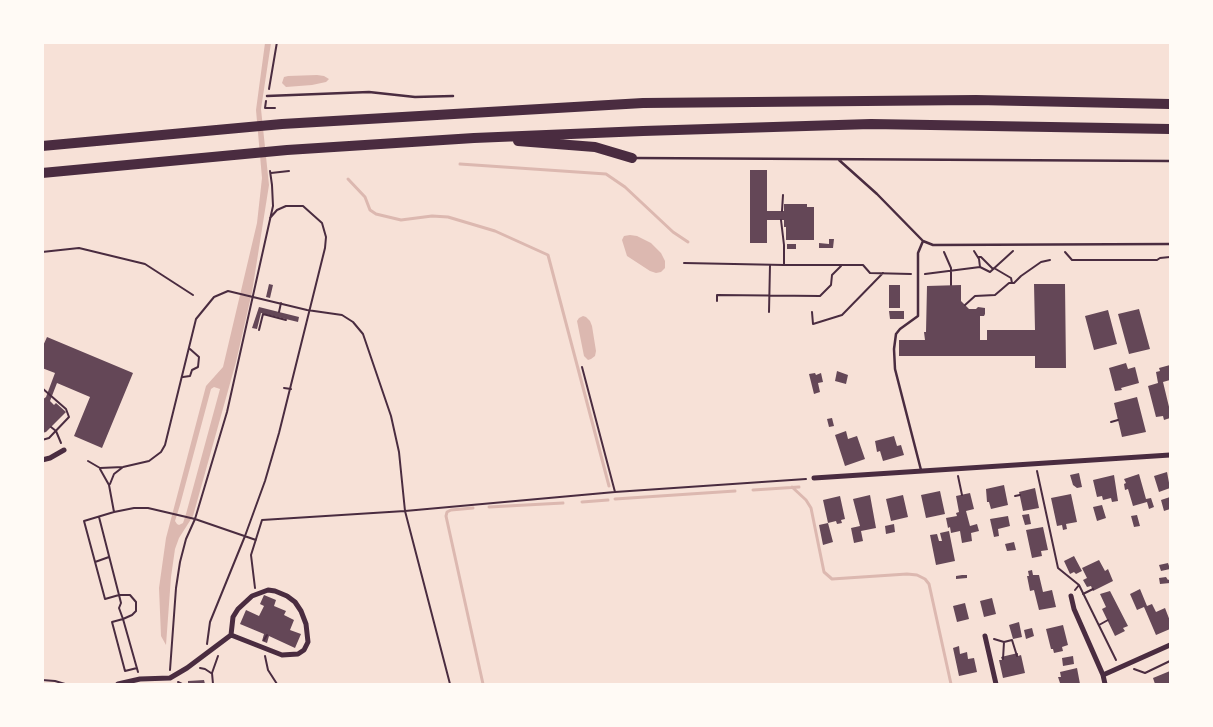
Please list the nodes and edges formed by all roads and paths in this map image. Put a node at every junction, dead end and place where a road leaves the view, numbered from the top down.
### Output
1 (277, 42) edge
2 (270, 84) dead end
3 (267, 96) dead end
4 (453, 96) dead end
5 (1170, 104) edge
6 (265, 108) dead end
7 (275, 108) dead end
8 (1170, 129) edge
9 (474, 138) junction
10 (42, 146) edge
11 (632, 158) joint
12 (838, 159) junction
13 (1170, 161) edge
14 (289, 171) dead end
15 (42, 173) edge
16 (782, 195) dead end
17 (782, 211) dead end
18 (270, 219) junction
19 (781, 220) dead end
20 (923, 241) junction
21 (1058, 244) junction
22 (1170, 244) edge
23 (42, 252) edge
24 (945, 254) dead end
25 (1010, 254) dead end
26 (1170, 257) edge
27 (1050, 260) dead end
28 (684, 263) dead end
29 (770, 264) junction
30 (784, 265) junction
31 (842, 265) junction
32 (980, 267) junction
33 (994, 268) junction
34 (951, 270) junction
35 (883, 273) junction
36 (918, 274) junction
37 (1012, 283) junction
38 (951, 286) dead end
39 (193, 295) dead end
40 (253, 296) junction
41 (769, 296) junction
42 (717, 301) dead end
43 (281, 303) junction
44 (965, 305) dead end
45 (310, 310) junction
46 (279, 312) dead end
47 (769, 312) dead end
48 (812, 312) dead end
49 (286, 320) dead end
50 (259, 330) dead end
51 (189, 348) junction
52 (582, 367) dead end
53 (183, 377) junction
54 (42, 388) edge
55 (284, 388) dead end
56 (290, 389) junction
57 (1118, 420) dead end
58 (1111, 422) dead end
59 (51, 427) dead end
60 (56, 431) junction
61 (42, 440) edge
62 (64, 450) joint
63 (1170, 455) edge
64 (42, 460) edge
65 (88, 460) dead end
66 (1035, 464) junction
67 (123, 467) junction
68 (100, 468) junction
69 (956, 469) junction
70 (922, 471) junction
71 (814, 478) joint
72 (109, 485) junction
73 (615, 492) junction
74 (962, 495) dead end
75 (1020, 495) dead end
76 (1015, 496) dead end
77 (405, 511) junction
78 (114, 512) junction
79 (99, 517) junction
80 (194, 519) junction
81 (245, 536) junction
82 (256, 540) junction
83 (109, 557) junction
84 (95, 562) junction
85 (1079, 585) junction
86 (1093, 589) dead end
87 (256, 593) junction
88 (1083, 594) junction
89 (119, 595) junction
90 (1071, 596) joint
91 (123, 619) junction
92 (1108, 620) dead end
93 (1099, 625) junction
94 (231, 635) junction
95 (984, 636) joint
96 (1004, 642) junction
97 (1170, 645) edge
98 (268, 650) junction
99 (206, 654) junction
100 (218, 656) dead end
101 (1017, 656) dead end
102 (1003, 660) dead end
103 (1170, 661) edge
104 (137, 668) junction
105 (1122, 668) junction
106 (1103, 676) junction
107 (170, 678) junction
108 (140, 679) junction
109 (42, 680) edge
110 (65, 684) edge
111 (118, 684) edge
112 (172, 684) edge
113 (213, 684) edge
114 (277, 684) edge
115 (450, 684) edge
116 (996, 684) edge
117 (1105, 684) edge

1 - 2 path
3 - 4 lane
5 - 10 highway
6 - 7 path
8 - 9 highway
9 - 11 highway
9 - 15 highway
11 - 12 lane
12 - 13 lane
12 - 20 lane
14 - 18 path
16 - 17 path
18 - 40 path
18 - 45 path
19 - 30 path
20 - 21 lane
20 - 36 lane
21 - 22 lane
21 - 26 path
23 - 39 path
24 - 34 path
25 - 33 path
27 - 37 path
28 - 29 path
29 - 30 path
29 - 41 path
30 - 31 path
31 - 35 path
31 - 41 path
32 - 33 path
32 - 33 path
32 - 34 path
33 - 37 path
34 - 36 path
34 - 38 path
35 - 36 path
35 - 48 path
36 - 70 lane
37 - 44 path
40 - 43 path
40 - 51 path
40 - 80 path
41 - 42 path
41 - 47 path
43 - 45 path
43 - 46 path
45 - 56 path
45 - 77 path
49 - 50 path
51 - 53 path
51 - 53 path
52 - 73 path
53 - 67 path
54 - 60 path
55 - 56 path
56 - 81 path
57 - 58 path
59 - 60 path
60 - 61 path
60 - 62 path
62 - 64 street
63 - 66 street
65 - 68 path
66 - 69 street
66 - 85 path
67 - 68 path
67 - 72 path
68 - 72 path
69 - 70 street
69 - 74 path
70 - 71 street
71 - 73 path
72 - 78 path
73 - 77 path
75 - 76 path
77 - 82 path
77 - 115 path
78 - 79 path
78 - 80 path
79 - 83 path
79 - 84 path
80 - 81 path
80 - 107 path
81 - 82 path
81 - 99 path
82 - 87 path
83 - 84 path
83 - 89 path
84 - 89 path
85 - 88 path
85 - 90 path
86 - 88 path
87 - 94 street
87 - 98 street
88 - 93 path
89 - 91 path
89 - 91 path
90 - 106 street
91 - 104 path
91 - 104 path
92 - 93 path
93 - 105 path
94 - 98 street
94 - 99 street
95 - 96 path
95 - 116 street
96 - 101 path
96 - 102 path
97 - 105 street
98 - 114 path
99 - 107 street
100 - 113 path
103 - 105 path
104 - 108 path
105 - 106 street
106 - 117 street
107 - 108 street
107 - 112 street
108 - 111 street
109 - 110 path

